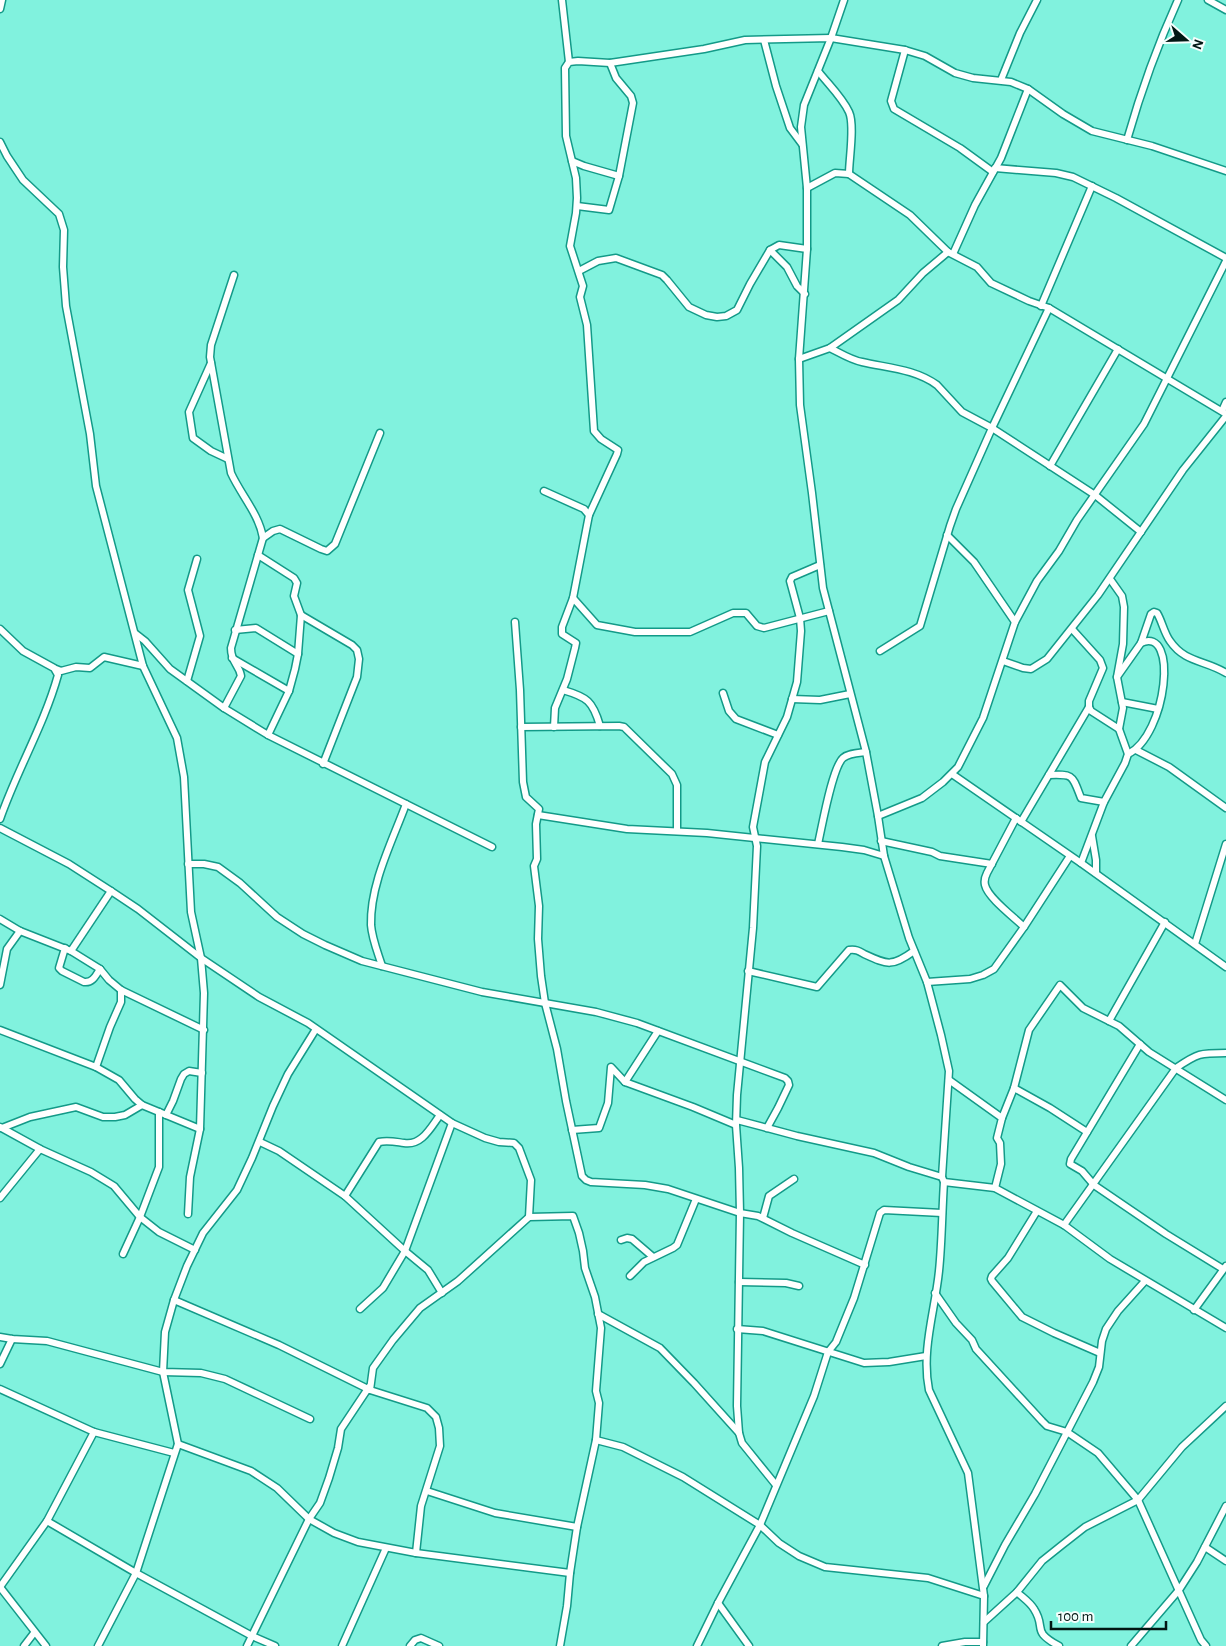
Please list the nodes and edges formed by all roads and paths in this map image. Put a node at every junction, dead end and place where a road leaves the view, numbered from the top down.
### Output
1 (2, 0) edge
2 (562, 0) edge
3 (844, 0) edge
4 (1037, 0) edge
5 (1178, 0) edge
6 (1208, 0) edge
7 (0, 8) edge
8 (1226, 10) edge
9 (831, 38) junction
10 (764, 40) junction
11 (905, 50) junction
12 (569, 62) junction
13 (610, 63) junction
14 (818, 71) junction
15 (1000, 80) junction
16 (1028, 89) junction
17 (1127, 140) junction
18 (0, 142) edge
19 (803, 145) junction
20 (572, 161) junction
21 (994, 170) junction
22 (1226, 172) edge
23 (849, 174) junction
24 (619, 176) junction
25 (1092, 186) junction
26 (807, 188) junction
27 (577, 206) junction
28 (807, 249) junction
29 (770, 250) junction
30 (950, 253) junction
31 (1226, 260) edge
32 (578, 271) junction
33 (234, 274) dead end
34 (805, 294) junction
35 (1042, 306) junction
36 (1049, 308) junction
37 (830, 348) junction
38 (1118, 349) junction
39 (799, 359) junction
40 (211, 362) junction
41 (1166, 378) junction
42 (1226, 402) edge
43 (1225, 413) edge
44 (992, 428) junction
45 (380, 433) dead end
46 (228, 459) junction
47 (1050, 466) junction
48 (544, 491) dead end
49 (1095, 494) junction
50 (589, 515) junction
51 (1141, 532) junction
52 (947, 535) junction
53 (263, 538) junction
54 (258, 555) junction
55 (197, 559) dead end
56 (820, 565) junction
57 (1110, 579) junction
58 (572, 598) junction
59 (829, 611) junction
60 (301, 615) junction
61 (800, 618) junction
62 (515, 622) dead end
63 (1015, 622) junction
64 (0, 629) edge
65 (1072, 629) junction
66 (235, 630) junction
67 (136, 634) junction
68 (1141, 643) junction
69 (149, 646) junction
70 (880, 651) dead end
71 (298, 654) junction
72 (141, 657) junction
73 (231, 657) junction
74 (1003, 661) junction
75 (143, 666) junction
76 (54, 668) junction
77 (1226, 673) edge
78 (1117, 677) junction
79 (187, 681) junction
80 (563, 690) junction
81 (289, 691) junction
82 (723, 693) dead end
83 (850, 694) junction
84 (792, 699) junction
85 (1122, 702) junction
86 (1089, 707) junction
87 (224, 708) junction
88 (1158, 709) junction
89 (600, 726) junction
90 (521, 727) junction
91 (554, 727) junction
92 (1119, 729) junction
93 (268, 735) junction
94 (778, 735) junction
95 (1136, 750) junction
96 (866, 752) junction
97 (1128, 754) junction
98 (323, 764) junction
99 (952, 774) junction
100 (1049, 775) junction
101 (1104, 802) junction
102 (406, 804) junction
103 (1226, 808) edge
104 (538, 815) junction
105 (878, 816) junction
106 (0, 819) edge
107 (1019, 820) junction
108 (0, 828) edge
109 (677, 831) junction
110 (1092, 836) junction
111 (754, 838) junction
112 (882, 841) junction
113 (818, 844) junction
114 (1226, 844) edge
115 (492, 847) dead end
116 (884, 856) junction
117 (1070, 856) junction
118 (1081, 863) junction
119 (188, 864) junction
120 (992, 864) junction
121 (1096, 873) junction
122 (111, 891) junction
123 (0, 919) edge
124 (1165, 922) junction
125 (1024, 927) junction
126 (20, 931) junction
127 (1195, 944) junction
128 (68, 950) junction
129 (914, 951) junction
130 (202, 958) junction
131 (382, 966) junction
132 (1226, 967) edge
133 (100, 969) junction
134 (748, 971) junction
135 (927, 982) junction
136 (0, 985) edge
137 (122, 990) junction
138 (545, 1003) junction
139 (1109, 1021) junction
140 (316, 1029) junction
141 (0, 1030) edge
142 (204, 1030) junction
143 (658, 1031) junction
144 (1140, 1044) junction
145 (1226, 1053) edge
146 (739, 1061) junction
147 (96, 1067) junction
148 (1176, 1068) junction
149 (202, 1073) junction
150 (949, 1080) junction
151 (625, 1082) junction
152 (1014, 1088) junction
153 (1226, 1100) edge
154 (142, 1105) junction
155 (162, 1114) junction
156 (440, 1115) junction
157 (1002, 1118) junction
158 (452, 1123) junction
159 (736, 1123) junction
160 (1, 1127) edge
161 (200, 1128) junction
162 (767, 1128) junction
163 (572, 1130) junction
164 (1087, 1132) junction
165 (260, 1142) junction
166 (40, 1149) junction
167 (794, 1179) dead end
168 (943, 1180) junction
169 (1094, 1185) junction
170 (995, 1188) junction
171 (345, 1196) junction
172 (0, 1198) edge
173 (696, 1199) junction
174 (1037, 1210) junction
175 (740, 1213) junction
176 (942, 1213) junction
177 (188, 1214) dead end
178 (140, 1217) junction
179 (530, 1217) junction
180 (763, 1218) junction
181 (1064, 1225) junction
182 (621, 1240) dead end
183 (195, 1250) junction
184 (405, 1251) junction
185 (122, 1254) dead end
186 (653, 1257) junction
187 (865, 1265) junction
188 (1225, 1268) edge
189 (630, 1276) dead end
190 (1144, 1280) junction
191 (739, 1282) junction
192 (799, 1286) dead end
193 (442, 1293) junction
194 (935, 1293) junction
195 (174, 1300) junction
196 (360, 1309) dead end
197 (1194, 1310) junction
198 (598, 1314) junction
199 (1226, 1328) edge
200 (737, 1329) junction
201 (0, 1337) edge
202 (12, 1339) junction
203 (828, 1352) junction
204 (1100, 1353) junction
205 (926, 1356) junction
206 (0, 1364) edge
207 (163, 1372) junction
208 (369, 1388) junction
209 (0, 1389) edge
210 (1226, 1406) edge
211 (310, 1419) dead end
212 (94, 1432) junction
213 (739, 1432) junction
214 (1067, 1432) junction
215 (596, 1440) junction
216 (178, 1444) junction
217 (174, 1453) junction
218 (776, 1485) junction
219 (427, 1491) junction
220 (1138, 1500) junction
221 (1226, 1506) edge
222 (309, 1520) junction
223 (47, 1521) junction
224 (760, 1525) junction
225 (577, 1527) junction
226 (1205, 1547) junction
227 (386, 1548) junction
228 (416, 1553) junction
229 (1226, 1561) edge
230 (570, 1573) junction
231 (136, 1574) junction
232 (0, 1587) edge
233 (983, 1587) junction
234 (1179, 1590) junction
235 (1017, 1592) junction
236 (984, 1596) junction
237 (718, 1603) junction
238 (984, 1622) junction
239 (34, 1633) junction
240 (252, 1636) junction
241 (984, 1644) edge
242 (24, 1646) edge
243 (46, 1646) edge
244 (98, 1646) edge
245 (247, 1646) edge
246 (275, 1646) edge
247 (342, 1646) edge
248 (410, 1646) edge
249 (439, 1646) edge
250 (560, 1646) edge
251 (697, 1646) edge
252 (749, 1646) edge
253 (942, 1646) edge
254 (1059, 1646) edge
255 (1131, 1646) edge
256 (1206, 1646) edge

1 - 7 street
2 - 12 street
3 - 9 street
4 - 15 street
5 - 17 street
6 - 8 street
9 - 10 street
9 - 11 street
9 - 14 street
10 - 13 street
10 - 19 street
11 - 15 street
11 - 21 street
12 - 13 street
12 - 20 street
13 - 24 street
14 - 19 street
14 - 23 street
15 - 16 street
16 - 17 street
16 - 21 street
17 - 22 street
18 - 67 street
19 - 26 street
20 - 24 street
20 - 27 street
21 - 25 street
21 - 30 street
23 - 26 street
23 - 30 street
24 - 27 street
25 - 31 street
25 - 35 street
26 - 28 street
27 - 32 street
28 - 29 street
28 - 34 street
29 - 32 street
29 - 34 street
30 - 35 street
30 - 37 street
31 - 41 street
32 - 50 street
33 - 40 street
34 - 39 street
35 - 36 street
36 - 38 street
36 - 44 street
37 - 39 street
37 - 44 street
38 - 41 street
38 - 47 street
39 - 56 street
40 - 46 street
40 - 46 street
41 - 43 street
41 - 49 street
42 - 43 street
43 - 51 street
44 - 47 street
44 - 52 street
45 - 53 street
46 - 53 street
47 - 49 street
48 - 50 street
49 - 51 street
49 - 63 street
50 - 58 street
51 - 57 street
52 - 63 street
52 - 70 street
53 - 54 street
54 - 60 street
54 - 66 street
55 - 79 street
56 - 59 street
56 - 61 street
57 - 65 street
57 - 78 street
58 - 61 street
58 - 80 street
59 - 61 street
59 - 83 street
60 - 71 street
60 - 98 street
61 - 84 street
62 - 90 street
63 - 74 street
64 - 76 street
65 - 74 street
65 - 86 street
66 - 71 street
66 - 73 street
67 - 69 street
67 - 72 street
68 - 77 street
68 - 78 street
68 - 88 street
69 - 72 street
69 - 79 street
71 - 81 street
72 - 75 street
73 - 81 street
73 - 87 street
74 - 99 street
75 - 76 street
75 - 119 street
76 - 106 street
78 - 85 street
79 - 87 street
80 - 89 street
80 - 91 street
81 - 93 street
82 - 94 street
83 - 84 street
83 - 96 street
84 - 94 street
85 - 88 street
85 - 92 street
86 - 92 street
86 - 100 street
87 - 93 street
88 - 95 street
89 - 91 street
89 - 109 street
90 - 91 street
90 - 104 street
92 - 97 street
93 - 98 street
94 - 111 street
95 - 97 street
95 - 103 street
96 - 105 street
96 - 113 street
97 - 101 street
98 - 102 street
99 - 105 street
99 - 107 street
100 - 101 street
100 - 107 street
101 - 110 street
102 - 115 street
102 - 131 street
104 - 109 street
104 - 138 street
105 - 112 street
107 - 117 street
107 - 120 street
108 - 122 street
109 - 111 street
110 - 118 street
110 - 121 street
111 - 113 street
111 - 134 street
112 - 116 street
112 - 120 street
113 - 116 street
114 - 127 street
116 - 129 street
117 - 118 street
117 - 125 street
118 - 121 street
119 - 130 street
119 - 131 street
120 - 125 street
121 - 124 street
122 - 128 street
122 - 130 street
123 - 126 street
124 - 127 street
124 - 139 street
125 - 135 street
126 - 128 street
126 - 136 street
127 - 132 street
128 - 133 street
128 - 133 street
129 - 134 street
129 - 135 street
130 - 140 street
130 - 142 street
131 - 138 street
133 - 137 street
134 - 146 street
135 - 150 street
137 - 142 street
137 - 147 street
138 - 143 street
138 - 163 street
139 - 144 street
139 - 152 street
140 - 156 street
140 - 165 street
141 - 147 street
142 - 149 street
143 - 146 street
143 - 151 street
144 - 148 street
144 - 164 street
145 - 148 street
146 - 159 street
146 - 162 street
147 - 154 street
148 - 153 street
148 - 169 street
149 - 155 street
149 - 161 street
150 - 157 street
150 - 168 street
151 - 159 street
151 - 163 street
152 - 157 street
152 - 164 street
154 - 155 street
154 - 160 street
155 - 161 street
155 - 178 street
156 - 158 street
156 - 171 street
157 - 170 street
158 - 179 street
158 - 184 street
159 - 162 street
159 - 175 street
160 - 166 street
161 - 177 street
162 - 168 street
163 - 173 street
164 - 169 street
165 - 171 street
165 - 183 street
166 - 172 street
166 - 178 street
167 - 180 street
168 - 170 street
168 - 176 street
169 - 181 street
169 - 188 street
170 - 174 street
171 - 184 street
173 - 175 street
173 - 186 street
174 - 181 street
174 - 204 street
175 - 180 street
175 - 191 street
176 - 187 street
176 - 194 street
178 - 183 street
178 - 185 street
179 - 193 street
179 - 198 street
180 - 187 street
181 - 190 street
182 - 186 street
183 - 195 street
184 - 193 street
184 - 196 street
186 - 189 street
187 - 203 street
188 - 197 street
190 - 197 street
190 - 204 street
191 - 192 street
191 - 200 street
193 - 208 street
194 - 205 street
194 - 214 street
195 - 207 street
195 - 208 street
197 - 199 street
198 - 213 street
198 - 215 street
200 - 203 street
200 - 213 street
201 - 202 street
202 - 206 street
202 - 207 street
203 - 205 street
203 - 218 street
204 - 214 street
205 - 233 street
207 - 211 street
207 - 216 street
208 - 219 street
208 - 222 street
209 - 212 street
210 - 220 street
212 - 217 street
212 - 223 street
213 - 218 street
214 - 220 street
214 - 233 street
215 - 224 street
215 - 225 street
216 - 217 street
216 - 222 street
217 - 231 street
218 - 224 street
219 - 225 street
219 - 228 street
220 - 234 street
220 - 235 street
221 - 226 street
222 - 227 street
222 - 240 street
223 - 231 street
223 - 232 street
224 - 236 street
224 - 237 street
225 - 230 street
226 - 229 street
226 - 234 street
227 - 228 street
227 - 247 street
228 - 230 street
230 - 250 street
231 - 240 street
231 - 244 street
232 - 239 street
233 - 236 street
234 - 255 street
234 - 256 street
235 - 238 street
235 - 254 street
236 - 238 street
237 - 251 street
237 - 252 street
238 - 241 street
239 - 242 street
239 - 243 street
240 - 245 street
240 - 246 street
241 - 253 street
248 - 249 street

